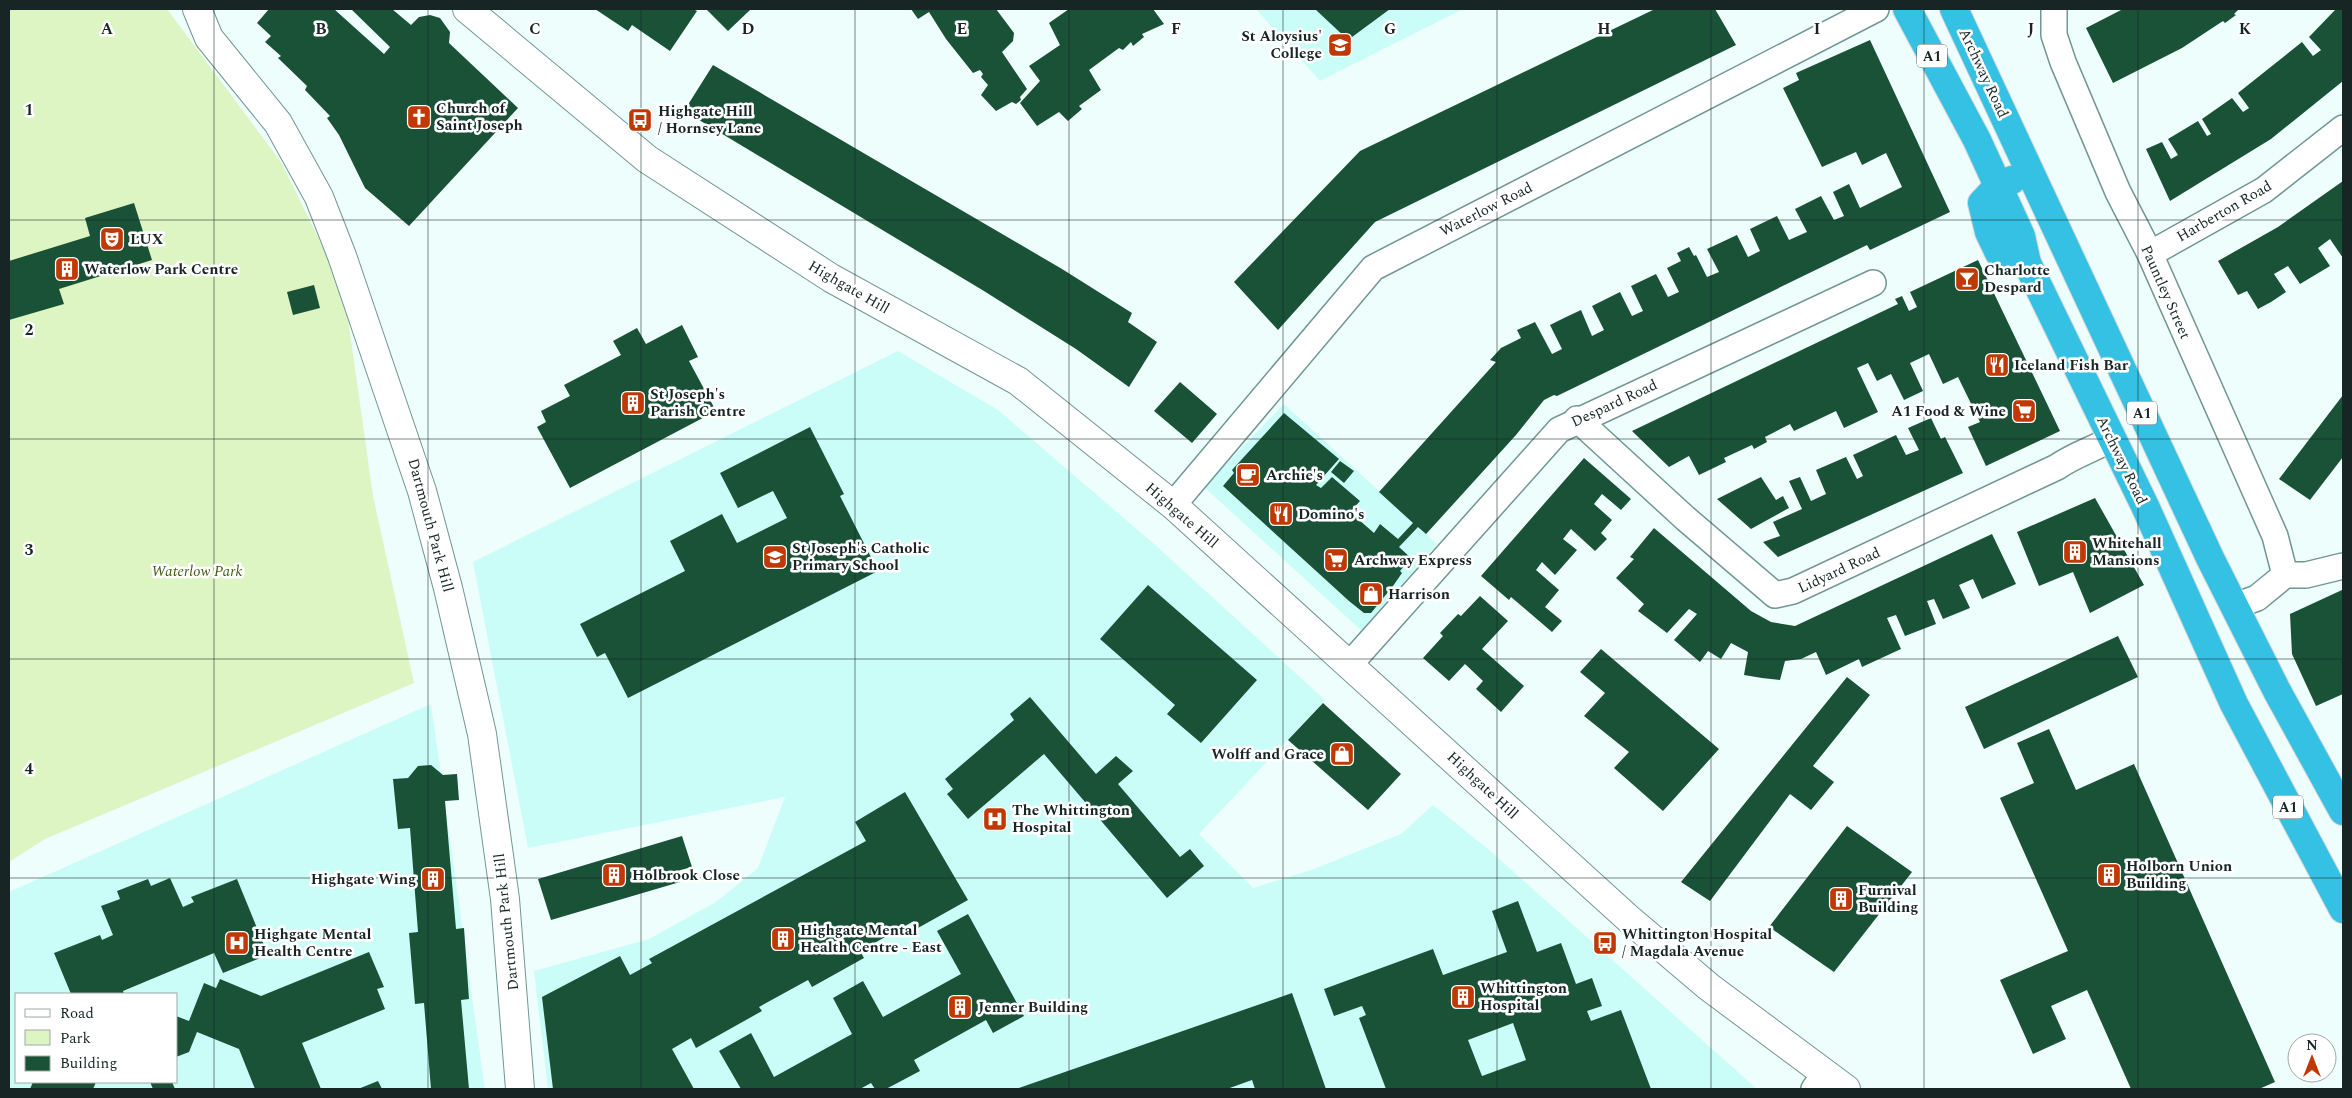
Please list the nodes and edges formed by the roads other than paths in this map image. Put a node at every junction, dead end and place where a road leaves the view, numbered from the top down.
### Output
1 (197, 9) edge
2 (466, 9) edge
3 (1876, 9) edge
4 (1907, 9) edge
5 (1954, 9) edge
6 (2054, 9) edge
7 (2343, 128) edge
8 (2029, 172) junction
9 (1997, 187) junction
10 (2150, 254) junction
11 (1874, 283) dead end
12 (1577, 419) junction
13 (2111, 439) junction
14 (1173, 505) junction
15 (2343, 566) edge
16 (2285, 575) junction
17 (2235, 606) junction
18 (1350, 664) junction
19 (2343, 811) edge
20 (2343, 909) edge
21 (1828, 1084) edge
22 (520, 1089) edge

1 - 22 main road, Dartmouth Park Hill
2 - 14 main road, Highgate Hill
3 - 14 street, Waterlow Road
4 - 9 highway, A1
5 - 8 highway, Archway Road / A1
6 - 10 street, Pauntley Street
7 - 10 street, Harberton Road
8 - 9 highway
8 - 17 highway, Archway Road / A1
9 - 13 highway, Archway Road / A1
10 - 16 street, Pauntley Street
11 - 12 street, Despard Road
12 - 13 street, Lidyard Road
12 - 18 street, Despard Road
13 - 20 highway, Archway Road / A1
14 - 18 main road, Highgate Hill
15 - 16 street
16 - 17 street
17 - 19 highway, Archway Road / A1
18 - 21 main road, Highgate Hill

